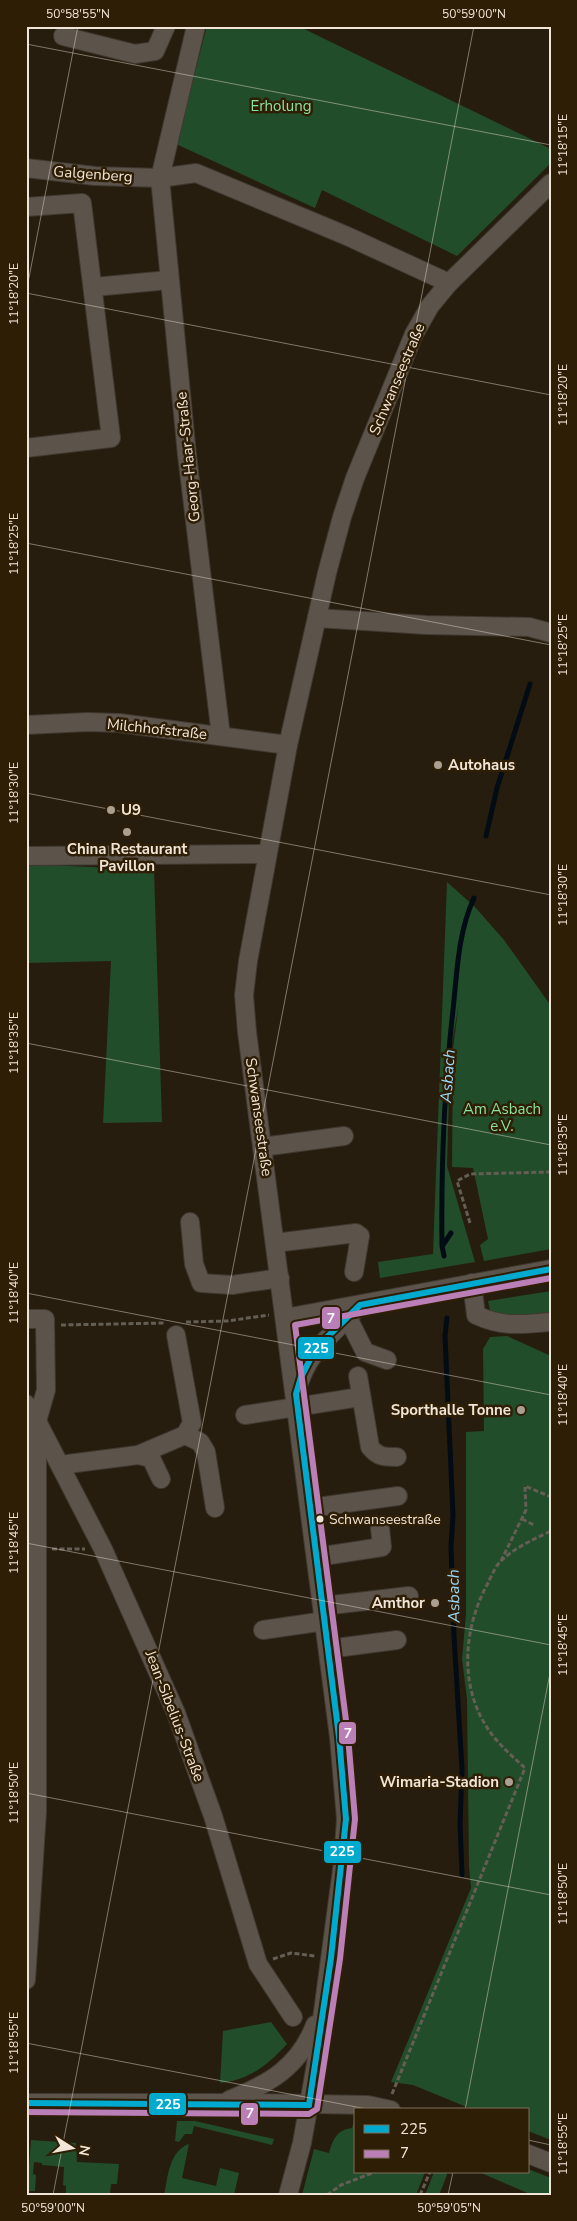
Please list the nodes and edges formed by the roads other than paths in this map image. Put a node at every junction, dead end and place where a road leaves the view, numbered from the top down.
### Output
1 (166, 29) edge
2 (195, 33) edge
3 (63, 36) dead end
4 (26, 168) edge
5 (160, 178) junction
6 (551, 183) edge
7 (26, 207) edge
8 (169, 280) junction
9 (449, 283) junction
10 (94, 287) junction
11 (26, 448) edge
12 (317, 618) junction
13 (551, 633) edge
14 (26, 724) edge
15 (221, 736) junction
16 (288, 745) junction
17 (267, 854) junction
18 (26, 856) edge
19 (344, 1136) dead end
20 (262, 1147) junction
21 (190, 1222) dead end
22 (275, 1243) junction
23 (551, 1269) edge
24 (354, 1272) dead end
25 (220, 1273) dead end
26 (279, 1274) junction
27 (472, 1283) junction
28 (354, 1311) junction
29 (285, 1318) junction
30 (26, 1319) edge
31 (551, 1322) edge
32 (175, 1327) road end
33 (386, 1360) dead end
34 (358, 1376) dead end
35 (360, 1397) junction
36 (297, 1400) junction
37 (26, 1404) edge
38 (245, 1415) dead end
39 (37, 1420) junction
40 (185, 1435) junction
41 (138, 1455) junction
42 (397, 1457) dead end
43 (60, 1465) junction
44 (160, 1479) dead end
45 (398, 1496) dead end
46 (215, 1508) dead end
47 (310, 1508) junction
48 (380, 1528) dead end
49 (317, 1557) junction
50 (31, 1571) edge
51 (409, 1596) dead end
52 (324, 1614) junction
53 (263, 1630) dead end
54 (397, 1640) dead end
55 (328, 1649) junction
56 (32, 1812) edge
57 (26, 1980) edge
58 (323, 2006) junction
59 (293, 2017) dead end
60 (26, 2103) edge
61 (221, 2104) junction
62 (309, 2105) junction
63 (383, 2108) edge
64 (530, 2155) edge
65 (551, 2163) edge
66 (288, 2195) edge

1 - 2 street
1 - 3 street
2 - 5 street, Georg-Haar-Straße
4 - 5 street, Galgenberg
5 - 8 street, Georg-Haar-Straße
5 - 9 street
6 - 9 street, Schwanseestraße
7 - 10 street
8 - 10 street
8 - 15 street, Georg-Haar-Straße
9 - 12 street, Schwanseestraße
10 - 11 street
12 - 13 street
12 - 16 street, Schwanseestraße
14 - 15 street, Milchhofstraße
15 - 16 street, Milchhofstraße
16 - 17 street, Schwanseestraße
17 - 18 street
17 - 20 street, Schwanseestraße
19 - 20 street
20 - 22 street, Schwanseestraße
21 - 26 street
22 - 24 street
22 - 26 street, Schwanseestraße
23 - 27 street
25 - 26 street
26 - 29 street, Schwanseestraße
27 - 28 street
27 - 31 street
28 - 29 street
28 - 33 street
28 - 36 street
29 - 36 street, Schwanseestraße
30 - 39 street
32 - 40 street
34 - 35 street
35 - 36 street
35 - 42 street
36 - 38 street
36 - 47 street, Schwanseestraße
37 - 39 street, Jean-Sibelius-Straße
39 - 43 street, Jean-Sibelius-Straße
39 - 50 street
40 - 41 street
40 - 46 street
41 - 43 street
41 - 44 street
43 - 59 street, Jean-Sibelius-Straße
45 - 47 street
47 - 49 street, Schwanseestraße
48 - 49 street
49 - 52 street, Schwanseestraße
50 - 56 street
51 - 52 street
52 - 53 street
52 - 55 street, Schwanseestraße
54 - 55 street
55 - 58 street, Schwanseestraße
56 - 57 street
58 - 61 street, Schwanseestraße
58 - 62 street, Schwanseestraße
60 - 61 street
61 - 62 street
62 - 63 street
62 - 66 street, Schwanseestraße
64 - 65 street

